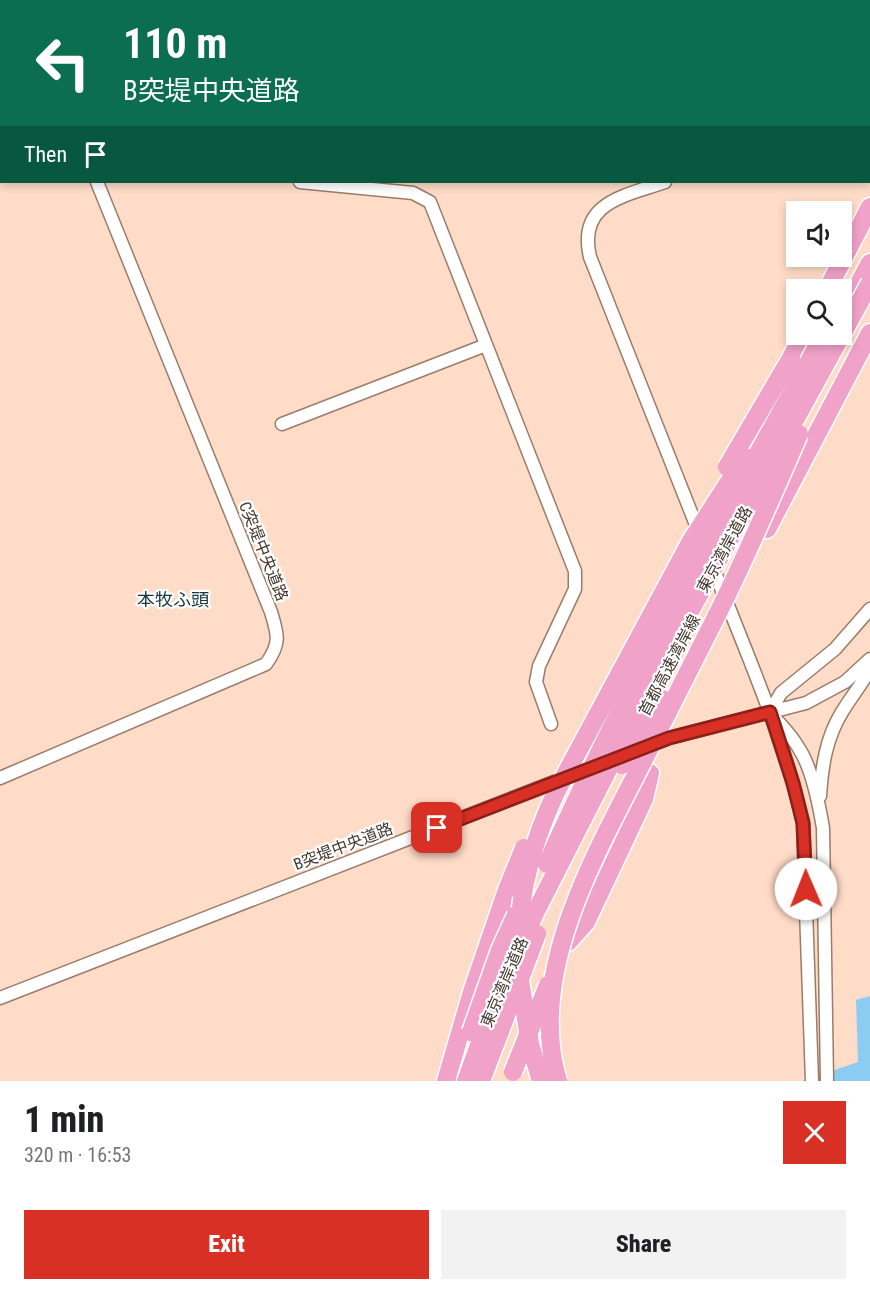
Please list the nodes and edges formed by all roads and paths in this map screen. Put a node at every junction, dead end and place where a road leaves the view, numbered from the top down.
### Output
1 (97, 183) edge
2 (309, 183) edge
3 (662, 183) edge
4 (870, 207) edge
5 (870, 250) edge
6 (870, 263) edge
7 (833, 279) edge
8 (852, 283) edge
9 (870, 283) edge
10 (870, 294) edge
11 (852, 296) edge
12 (870, 333) edge
13 (486, 345) junction
14 (808, 345) edge
15 (813, 345) edge
16 (814, 345) edge
17 (824, 377) junction
18 (282, 424) dead end
19 (766, 529) junction
20 (682, 540) junction
21 (870, 609) edge
22 (870, 659) edge
23 (870, 669) edge
24 (770, 712) junction
25 (552, 724) dead end
26 (0, 778) edge
27 (819, 805) junction
28 (552, 879) junction
29 (0, 998) edge
30 (446, 1081) edge
31 (461, 1081) edge
32 (481, 1081) edge
33 (510, 1081) edge
34 (541, 1081) edge
35 (558, 1081) edge
36 (812, 1081) edge
37 (827, 1081) edge

1 - 26 street, C突堤中央道路
2 - 13 street
3 - 24 street
4 - 7 highway
5 - 8 highway
6 - 11 highway
9 - 28 highway, 東京湾岸道路, bridge
10 - 17 highway, 首都高速湾岸線
12 - 19 highway
13 - 18 street
13 - 25 street
14 - 20 highway, bridge
15 - 34 highway, bridge
16 - 31 highway, 首都高速湾岸線, bridge
17 - 32 highway, 首都高速湾岸線, bridge
17 - 35 highway, bridge
19 - 28 highway, bridge
19 - 33 highway, bridge
20 - 30 highway, bridge
20 - 31 highway, bridge
21 - 24 street
22 - 24 street, B突堤中央道路
23 - 27 street
24 - 27 street
24 - 29 street, B突堤中央道路
24 - 36 street
27 - 37 street
28 - 31 highway, 東京湾岸道路, bridge

